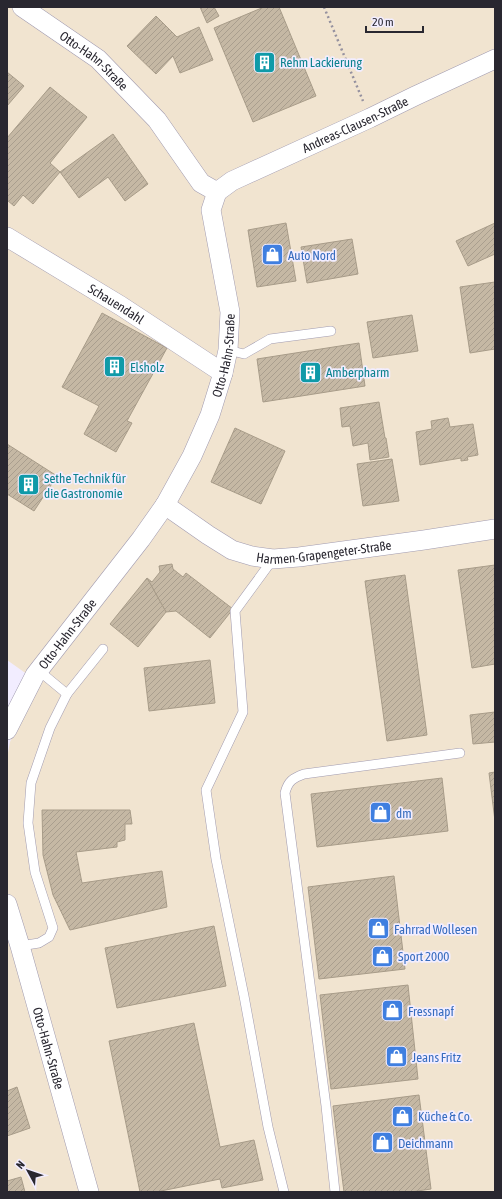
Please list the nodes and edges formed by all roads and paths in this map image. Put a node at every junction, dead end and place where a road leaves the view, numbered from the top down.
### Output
1 (22, 7) edge
2 (324, 7) edge
3 (495, 59) edge
4 (370, 118) junction
5 (217, 192) junction
6 (7, 237) edge
7 (330, 331) dead end
8 (228, 350) junction
9 (223, 373) junction
10 (165, 505) junction
11 (495, 529) edge
12 (273, 559) junction
13 (103, 649) dead end
14 (38, 670) junction
15 (67, 694) junction
16 (7, 730) edge
17 (460, 753) dead end
18 (7, 904) edge
19 (20, 946) junction
20 (88, 1192) edge
21 (284, 1192) edge
22 (335, 1192) edge

1 - 5 street, Otto-Hahn-Straße
2 - 4 path
3 - 4 street, Andreas-Clausen-Straße
4 - 5 street, Andreas-Clausen-Straße
5 - 8 street, Otto-Hahn-Straße
6 - 9 street, Schauendahl
7 - 8 lane
8 - 9 street, Otto-Hahn-Straße
9 - 10 street, Otto-Hahn-Straße
10 - 12 street, Harmen-Grapengeter-Straße
10 - 14 street, Otto-Hahn-Straße
11 - 12 street, Harmen-Grapengeter-Straße
12 - 21 lane
13 - 15 lane
14 - 15 lane
14 - 16 street, Otto-Hahn-Straße
15 - 19 lane
17 - 22 lane
18 - 19 street, Otto-Hahn-Straße
19 - 20 street, Otto-Hahn-Straße

